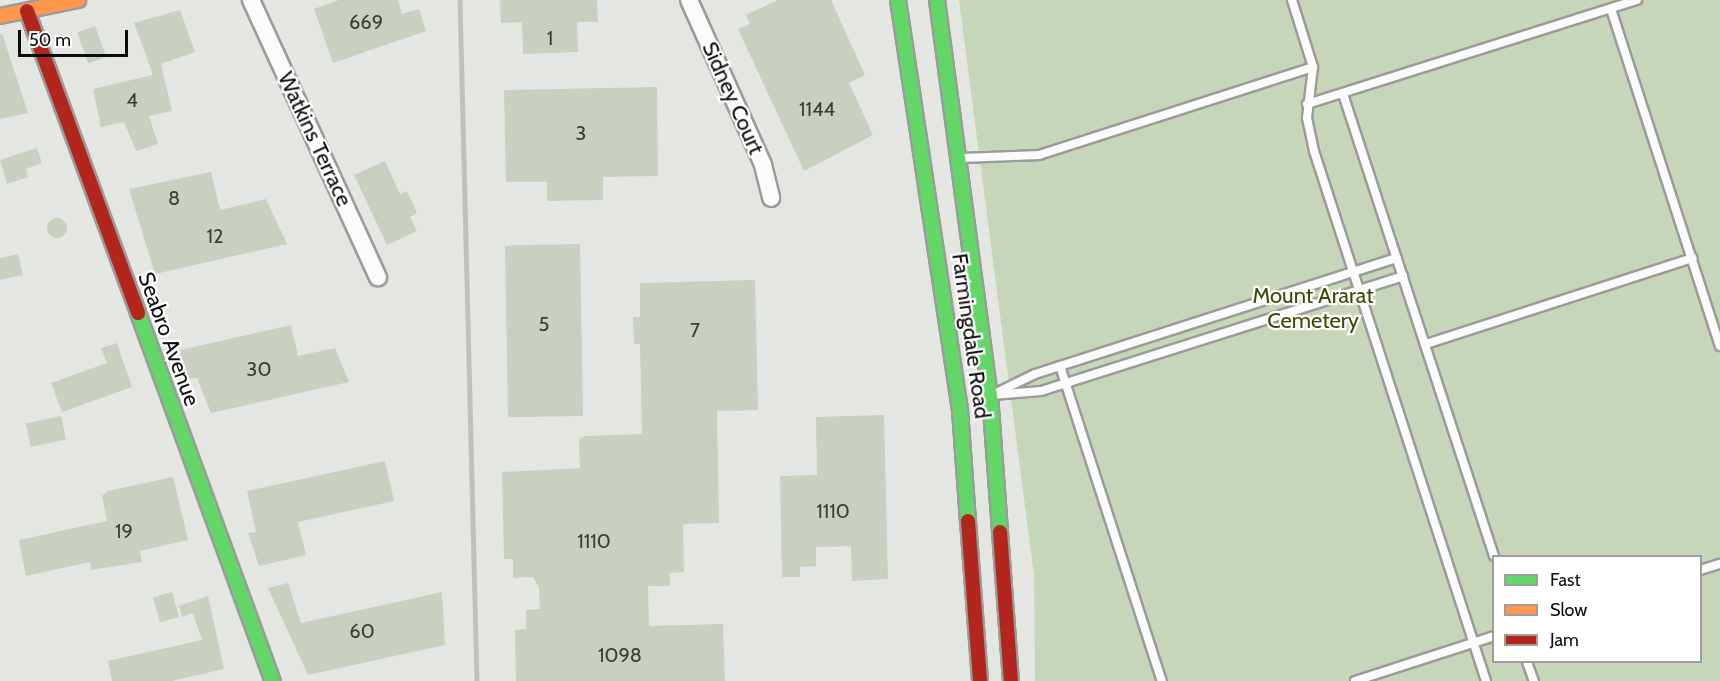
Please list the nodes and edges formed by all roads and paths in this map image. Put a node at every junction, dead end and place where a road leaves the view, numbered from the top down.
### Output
1 (78, 0) edge
2 (251, 0) edge
3 (689, 0) edge
4 (898, 0) edge
5 (925, 0) edge
6 (937, 0) edge
7 (1292, 0) edge
8 (1637, 0) edge
9 (1611, 9) junction
10 (27, 10) junction
11 (0, 16) edge
12 (944, 56) junction
13 (1313, 67) junction
14 (1343, 94) junction
15 (1307, 104) junction
16 (959, 159) junction
17 (771, 198) dead end
18 (1397, 258) junction
19 (1692, 258) junction
20 (1354, 272) junction
21 (1403, 276) junction
22 (378, 278) dead end
23 (1359, 290) junction
24 (1426, 344) junction
25 (1720, 346) edge
26 (1060, 366) junction
27 (1065, 383) junction
28 (990, 395) junction
29 (1494, 555) edge
30 (1720, 564) edge
31 (1702, 570) edge
32 (1492, 637) edge
33 (1474, 642) junction
34 (1527, 663) edge
35 (273, 681) edge
36 (980, 681) edge
37 (1011, 681) edge
38 (1162, 681) edge
39 (1355, 681) edge
40 (1486, 681) edge
41 (1534, 681) edge

1 - 10 main road
2 - 22 street, Watkins Terrace
3 - 17 street, Sidney Court
4 - 36 main road, Farmingdale Road
5 - 12 main road
6 - 12 main road, Farmingdale Road
7 - 13 lane
8 - 9 lane
9 - 14 lane
9 - 19 lane
10 - 11 main road
10 - 35 main road, Seabro Avenue
12 - 16 main road, Farmingdale Road
13 - 15 lane
13 - 16 lane
14 - 15 lane
14 - 18 lane
15 - 20 lane
16 - 28 main road, Farmingdale Road
18 - 20 lane
18 - 21 lane
19 - 24 lane
19 - 25 lane
20 - 23 lane
20 - 26 lane
21 - 23 lane
21 - 24 lane
23 - 27 lane
23 - 33 lane
24 - 29 lane
26 - 27 lane
26 - 28 lane
27 - 28 lane
27 - 38 lane
28 - 37 main road, Farmingdale Road
30 - 31 lane
32 - 33 lane
33 - 39 lane
33 - 40 lane
34 - 41 lane

